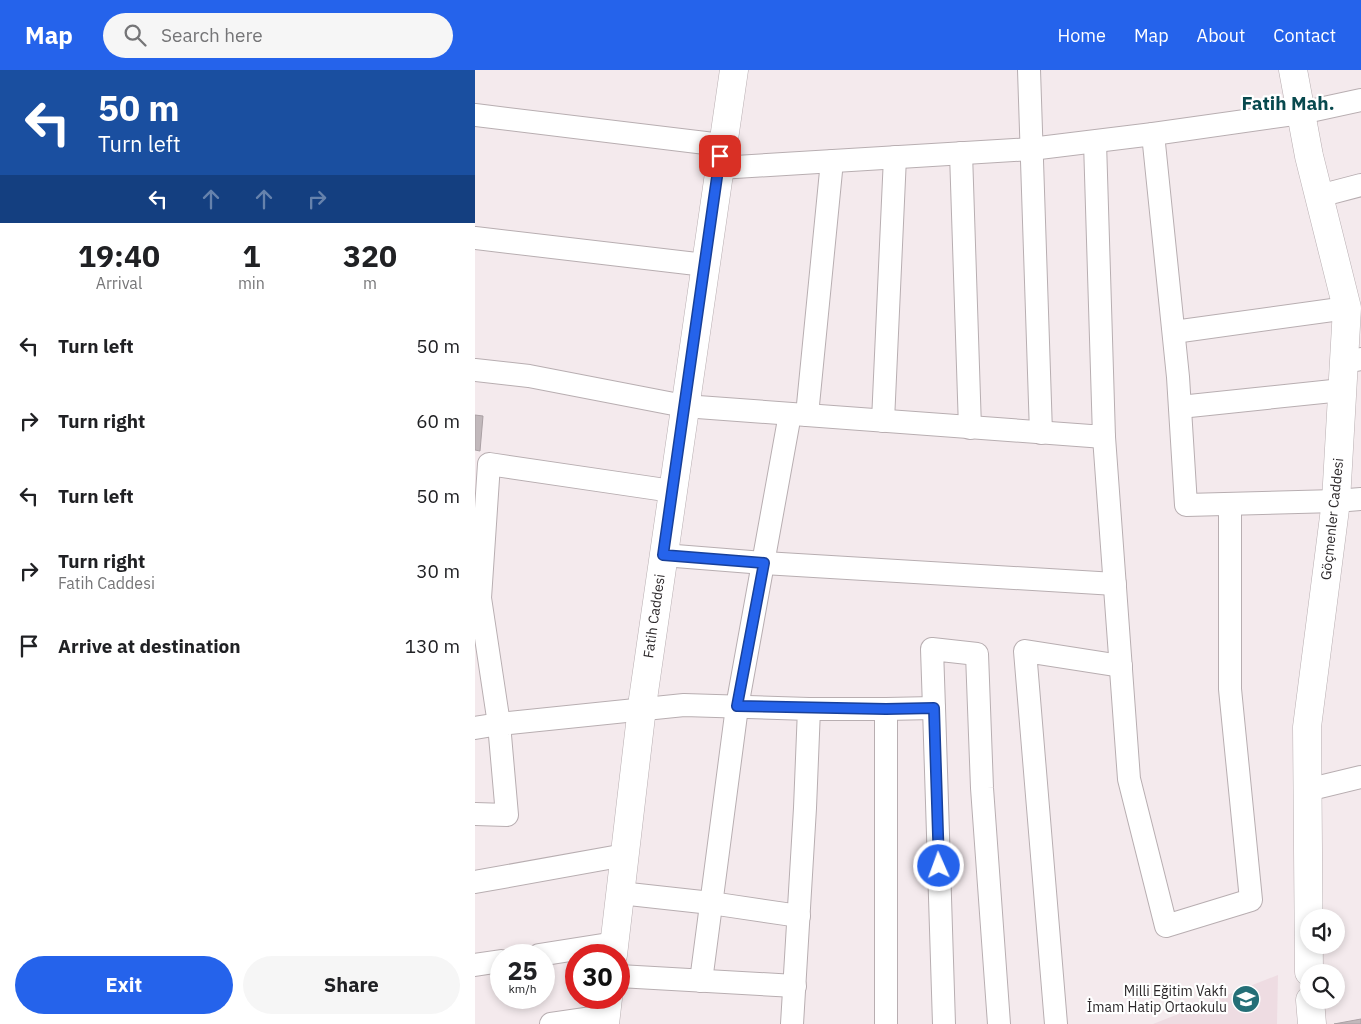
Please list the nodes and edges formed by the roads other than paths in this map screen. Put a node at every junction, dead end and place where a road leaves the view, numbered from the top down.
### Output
1 (734, 70) edge
2 (1029, 70) edge
3 (1293, 70) edge
4 (1361, 100) edge
5 (1301, 113) junction
6 (475, 115) edge
7 (1153, 134) junction
8 (1095, 142) junction
9 (1031, 149) junction
10 (961, 153) junction
11 (720, 156) junction
12 (895, 157) junction
13 (832, 161) junction
14 (1361, 185) edge
15 (1319, 196) junction
16 (475, 238) edge
17 (705, 265) junction
18 (1347, 308) junction
19 (1174, 332) junction
20 (1352, 360) edge
21 (475, 370) edge
22 (1342, 390) junction
23 (685, 406) junction
24 (1180, 407) junction
25 (799, 414) junction
26 (883, 421) junction
27 (970, 428) junction
28 (1041, 433) junction
29 (1104, 438) junction
30 (482, 463) edge
31 (672, 491) junction
32 (1348, 500) edge
33 (1230, 504) junction
34 (663, 555) junction
35 (764, 563) junction
36 (1115, 584) junction
37 (1121, 666) junction
38 (737, 706) junction
39 (934, 708) junction
40 (641, 709) junction
41 (809, 709) junction
42 (886, 709) junction
43 (499, 724) junction
44 (475, 728) edge
45 (1361, 777) edge
46 (1307, 790) junction
47 (475, 814) edge
48 (625, 855) junction
49 (475, 882) edge
50 (620, 893) junction
51 (711, 903) junction
52 (799, 916) junction
53 (615, 944) edge
54 (490, 963) edge
55 (1309, 964) edge
56 (475, 965) edge
57 (630, 977) edge
58 (701, 981) junction
59 (795, 986) junction
60 (1311, 1009) edge
61 (607, 1013) edge
62 (551, 1024) edge
63 (792, 1024) edge
64 (886, 1024) edge
65 (944, 1024) edge
66 (999, 1024) edge
67 (1056, 1024) edge
68 (1312, 1024) edge

1 - 11 main road, Fatih Caddesi
2 - 9 street
3 - 5 main road, Göçmenler Caddesi
4 - 5 street
5 - 7 street
5 - 15 main road, Göçmenler Caddesi
6 - 11 street
7 - 8 street
7 - 19 street
8 - 9 street
8 - 29 street
9 - 10 street
9 - 28 street
10 - 12 street
10 - 27 street
11 - 13 street
11 - 17 main road, Fatih Caddesi
12 - 13 street
12 - 26 street
13 - 25 street
14 - 15 street
15 - 18 main road, Göçmenler Caddesi
16 - 17 street
17 - 23 main road, Fatih Caddesi
18 - 19 street
18 - 20 main road, Göçmenler Caddesi
19 - 24 street
20 - 22 main road, Göçmenler Caddesi
21 - 23 street
22 - 24 street
22 - 32 main road, Göçmenler Caddesi
23 - 25 street
23 - 31 main road, Fatih Caddesi
24 - 33 street
25 - 26 street
25 - 35 street
26 - 27 street
27 - 28 street
28 - 29 street
29 - 36 street
30 - 31 street
30 - 43 street
31 - 34 main road, Fatih Caddesi
32 - 33 street
32 - 46 main road, Göçmenler Caddesi
33 - 37 street
34 - 35 street
34 - 40 main road, Fatih Caddesi
35 - 36 street
35 - 38 street
36 - 37 street
37 - 67 street
38 - 40 street
38 - 41 street
38 - 51 street
39 - 42 street
39 - 65 street
39 - 66 street
40 - 43 street
40 - 48 main road, Fatih Caddesi
41 - 42 street
41 - 52 street
42 - 64 street
43 - 44 street
43 - 47 street
45 - 46 street
46 - 55 main road, Göçmenler Caddesi
48 - 49 street
48 - 50 main road, Fatih Caddesi
50 - 51 street
50 - 53 main road, Fatih Caddesi
51 - 52 street
51 - 58 street
52 - 59 street
54 - 56 street
57 - 58 street
58 - 59 street
59 - 63 street
60 - 68 main road
61 - 62 street

